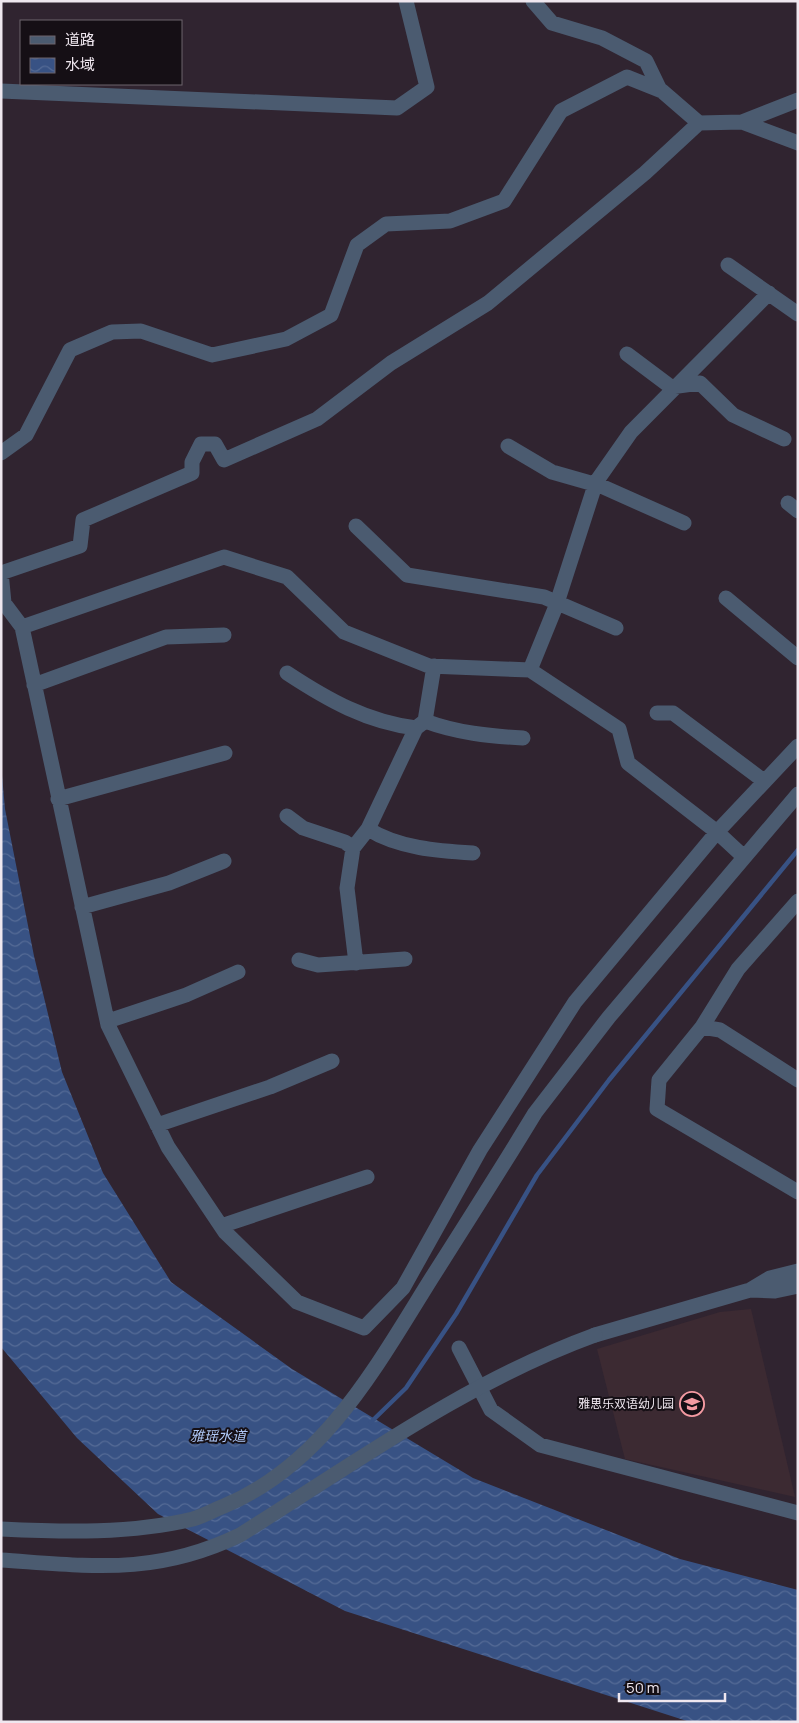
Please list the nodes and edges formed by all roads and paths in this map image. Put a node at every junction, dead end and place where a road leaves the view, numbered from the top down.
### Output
1 (406, 1) edge
2 (533, 1) edge
3 (660, 90) junction
4 (1, 91) edge
5 (798, 100) edge
6 (742, 122) junction
7 (699, 123) junction
8 (798, 143) edge
9 (728, 265) dead end
10 (769, 293) junction
11 (798, 314) edge
12 (627, 354) dead end
13 (675, 386) junction
14 (784, 440) dead end
15 (508, 446) dead end
16 (1, 453) edge
17 (684, 523) dead end
18 (356, 526) dead end
19 (1, 572) edge
20 (726, 598) dead end
21 (22, 627) junction
22 (616, 628) dead end
23 (224, 635) dead end
24 (798, 658) edge
25 (434, 666) junction
26 (530, 670) junction
27 (287, 673) dead end
28 (34, 685) junction
29 (657, 713) dead end
30 (421, 724) junction
31 (523, 738) dead end
32 (798, 746) edge
33 (225, 753) dead end
34 (764, 782) junction
35 (798, 794) edge
36 (58, 799) junction
37 (287, 816) dead end
38 (368, 829) junction
39 (717, 832) junction
40 (353, 848) junction
41 (473, 853) dead end
42 (744, 857) junction
43 (224, 861) dead end
44 (798, 901) edge
45 (82, 907) junction
46 (406, 959) dead end
47 (299, 960) dead end
48 (356, 963) junction
49 (238, 972) dead end
50 (108, 1021) junction
51 (702, 1027) junction
52 (332, 1061) dead end
53 (797, 1079) edge
54 (157, 1125) junction
55 (367, 1177) dead end
56 (798, 1192) edge
57 (221, 1226) junction
58 (798, 1271) edge
59 (798, 1286) edge
60 (750, 1290) junction
61 (458, 1348) dead end
62 (798, 1513) edge
63 (1, 1529) edge
64 (1, 1560) edge

1 - 4 street
2 - 3 street
3 - 7 street
3 - 16 street
5 - 6 street
6 - 7 street
6 - 8 street
7 - 19 street
9 - 10 street
10 - 11 street
10 - 13 street
12 - 13 street
13 - 14 street
13 - 26 street
15 - 17 street
18 - 22 street
19 - 21 street
20 - 24 street
21 - 25 street
21 - 28 street
23 - 28 street
25 - 26 street
25 - 30 street
26 - 39 street
27 - 30 street
28 - 36 street
29 - 34 street
30 - 31 street
30 - 38 street
32 - 34 street
33 - 36 street
34 - 39 street
35 - 42 street
36 - 45 street
37 - 40 street
38 - 40 street
38 - 41 street
39 - 42 street
39 - 57 street
40 - 48 street
42 - 63 street
43 - 45 street
44 - 51 street
45 - 50 street
46 - 48 street
47 - 48 street
49 - 50 street
50 - 54 street
51 - 53 street
51 - 56 street
52 - 54 street
54 - 57 street
55 - 57 street
58 - 60 street
59 - 60 street
60 - 64 street, bridge
61 - 62 street

